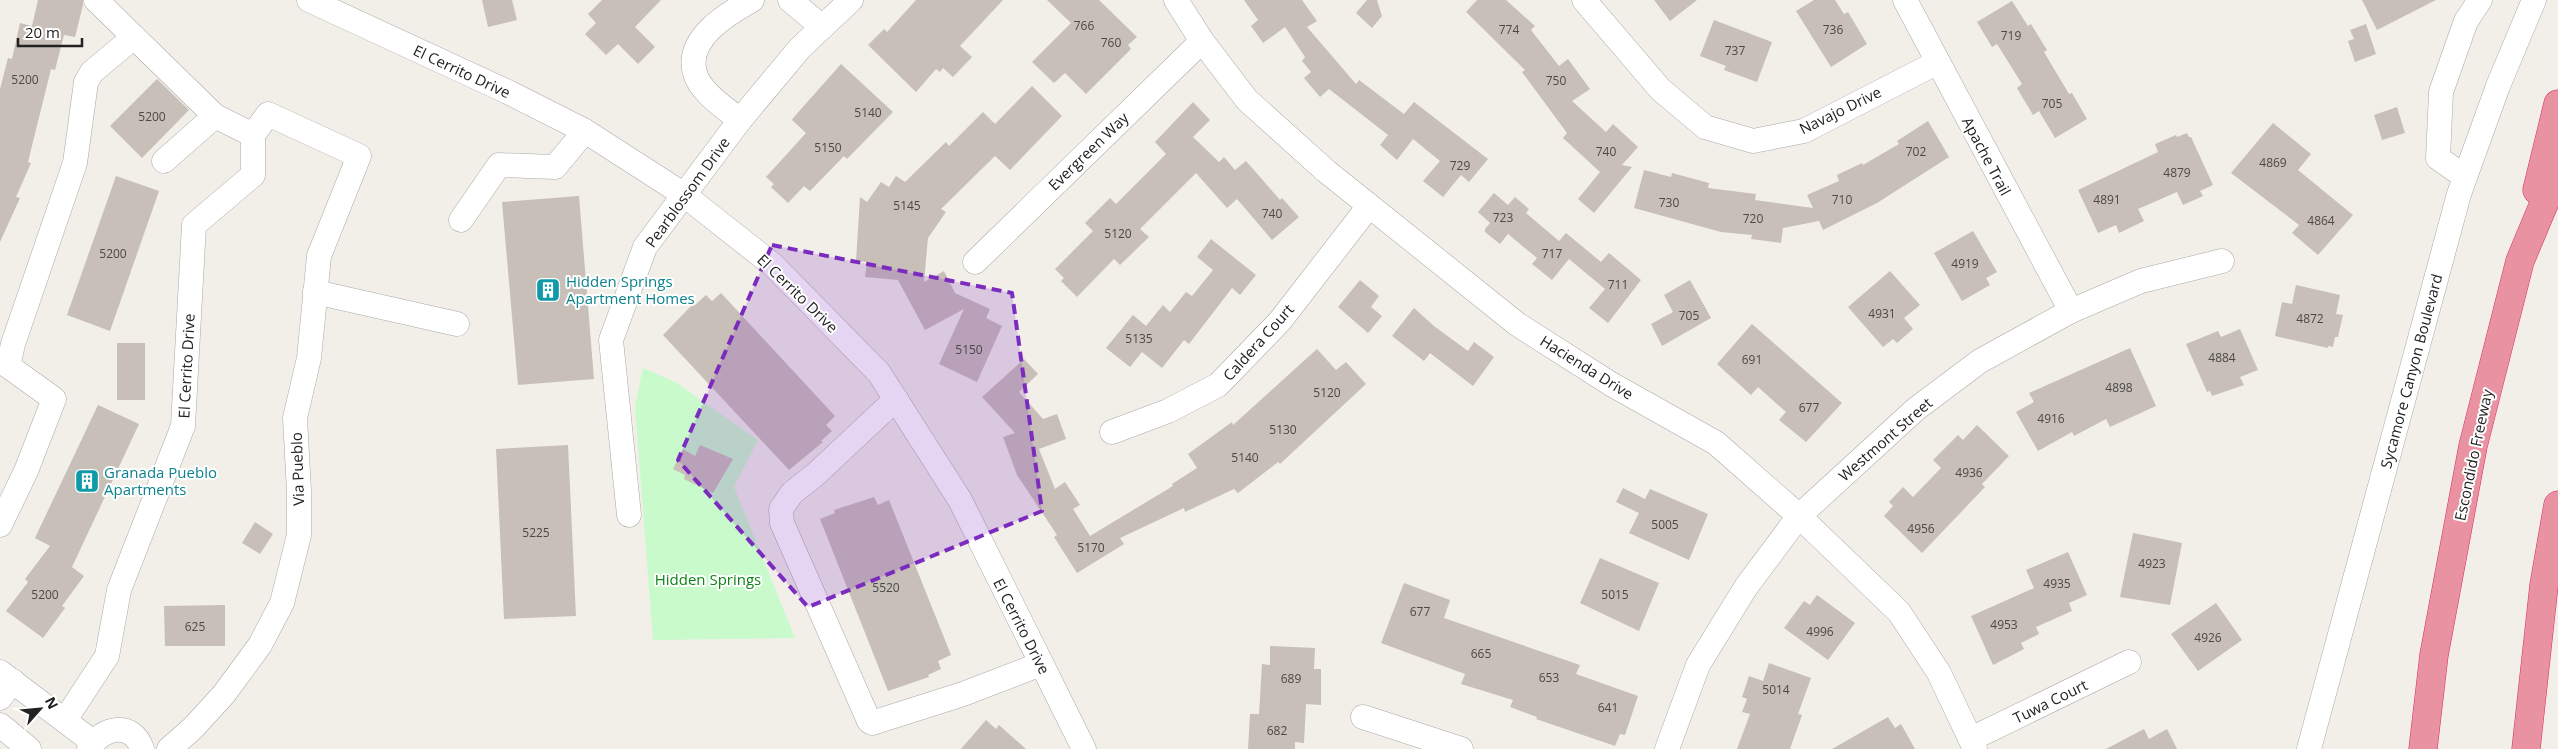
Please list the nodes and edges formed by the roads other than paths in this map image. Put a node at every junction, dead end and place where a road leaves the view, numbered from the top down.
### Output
1 (96, 0) edge
2 (309, 0) edge
3 (752, 0) edge
4 (790, 0) edge
5 (851, 0) edge
6 (1176, 0) edge
7 (1584, 0) edge
8 (1905, 0) edge
9 (2480, 0) edge
10 (2534, 0) edge
11 (822, 27) junction
12 (134, 37) junction
13 (1202, 41) junction
14 (1938, 62) junction
15 (2558, 104) edge
16 (215, 116) junction
17 (740, 120) junction
18 (585, 131) junction
19 (253, 134) junction
20 (164, 161) dead end
21 (2558, 170) edge
22 (2465, 177) junction
23 (682, 194) junction
24 (1369, 206) junction
25 (461, 220) dead end
26 (2222, 261) dead end
27 (2520, 261) junction
28 (976, 262) dead end
29 (315, 292) junction
30 (2071, 311) junction
31 (457, 324) dead end
32 (4, 373) edge
33 (896, 399) junction
34 (1112, 432) dead end
35 (2558, 505) edge
36 (629, 514) dead end
37 (1799, 516) junction
38 (0, 525) edge
39 (2128, 662) dead end
40 (1041, 664) junction
41 (4, 684) edge
42 (1363, 717) dead end
43 (65, 720) junction
44 (0, 725) edge
45 (1973, 744) edge
46 (91, 746) edge
47 (29, 749) edge
48 (142, 749) edge
49 (169, 749) edge
50 (1084, 749) edge
51 (1461, 749) edge
52 (1667, 749) edge
53 (2309, 749) edge
54 (2423, 749) edge
55 (2526, 749) edge

1 - 12 street
2 - 18 street, El Cerrito Drive
3 - 17 street
4 - 11 street
5 - 11 street, Pearblossom Drive
6 - 13 street, Hacienda Drive
7 - 14 street, Navajo Drive
8 - 14 street, Apache Trail
9 - 22 street
10 - 22 street, Sycamore Canyon Boulevard
11 - 17 street, Pearblossom Drive
12 - 16 street
12 - 32 street
13 - 24 street, Hacienda Drive
13 - 28 street, Evergreen Way
14 - 30 street, Apache Trail
15 - 27 highway
16 - 19 street
16 - 20 street
17 - 23 street, Pearblossom Drive
18 - 23 street, El Cerrito Drive
18 - 25 street
19 - 29 street, Via Pueblo
19 - 43 street, El Cerrito Drive
21 - 27 highway, Escondido Freeway
22 - 53 street, Sycamore Canyon Boulevard
23 - 33 street, El Cerrito Drive
23 - 36 street, Pearblossom Drive
24 - 34 street, Caldera Court
24 - 37 street, Hacienda Drive
26 - 30 street, Westmont Street
27 - 54 highway, Escondido Freeway
29 - 31 street
29 - 49 street, Via Pueblo
30 - 37 street, Westmont Street
32 - 38 street
33 - 40 street, El Cerrito Drive
33 - 40 street
35 - 55 highway
37 - 45 street, Hacienda Drive
37 - 52 street, Westmont Street
39 - 45 street, Tuwa Court
40 - 50 street, El Cerrito Drive
41 - 43 street
42 - 51 street
43 - 46 street
44 - 47 street
46 - 48 street

